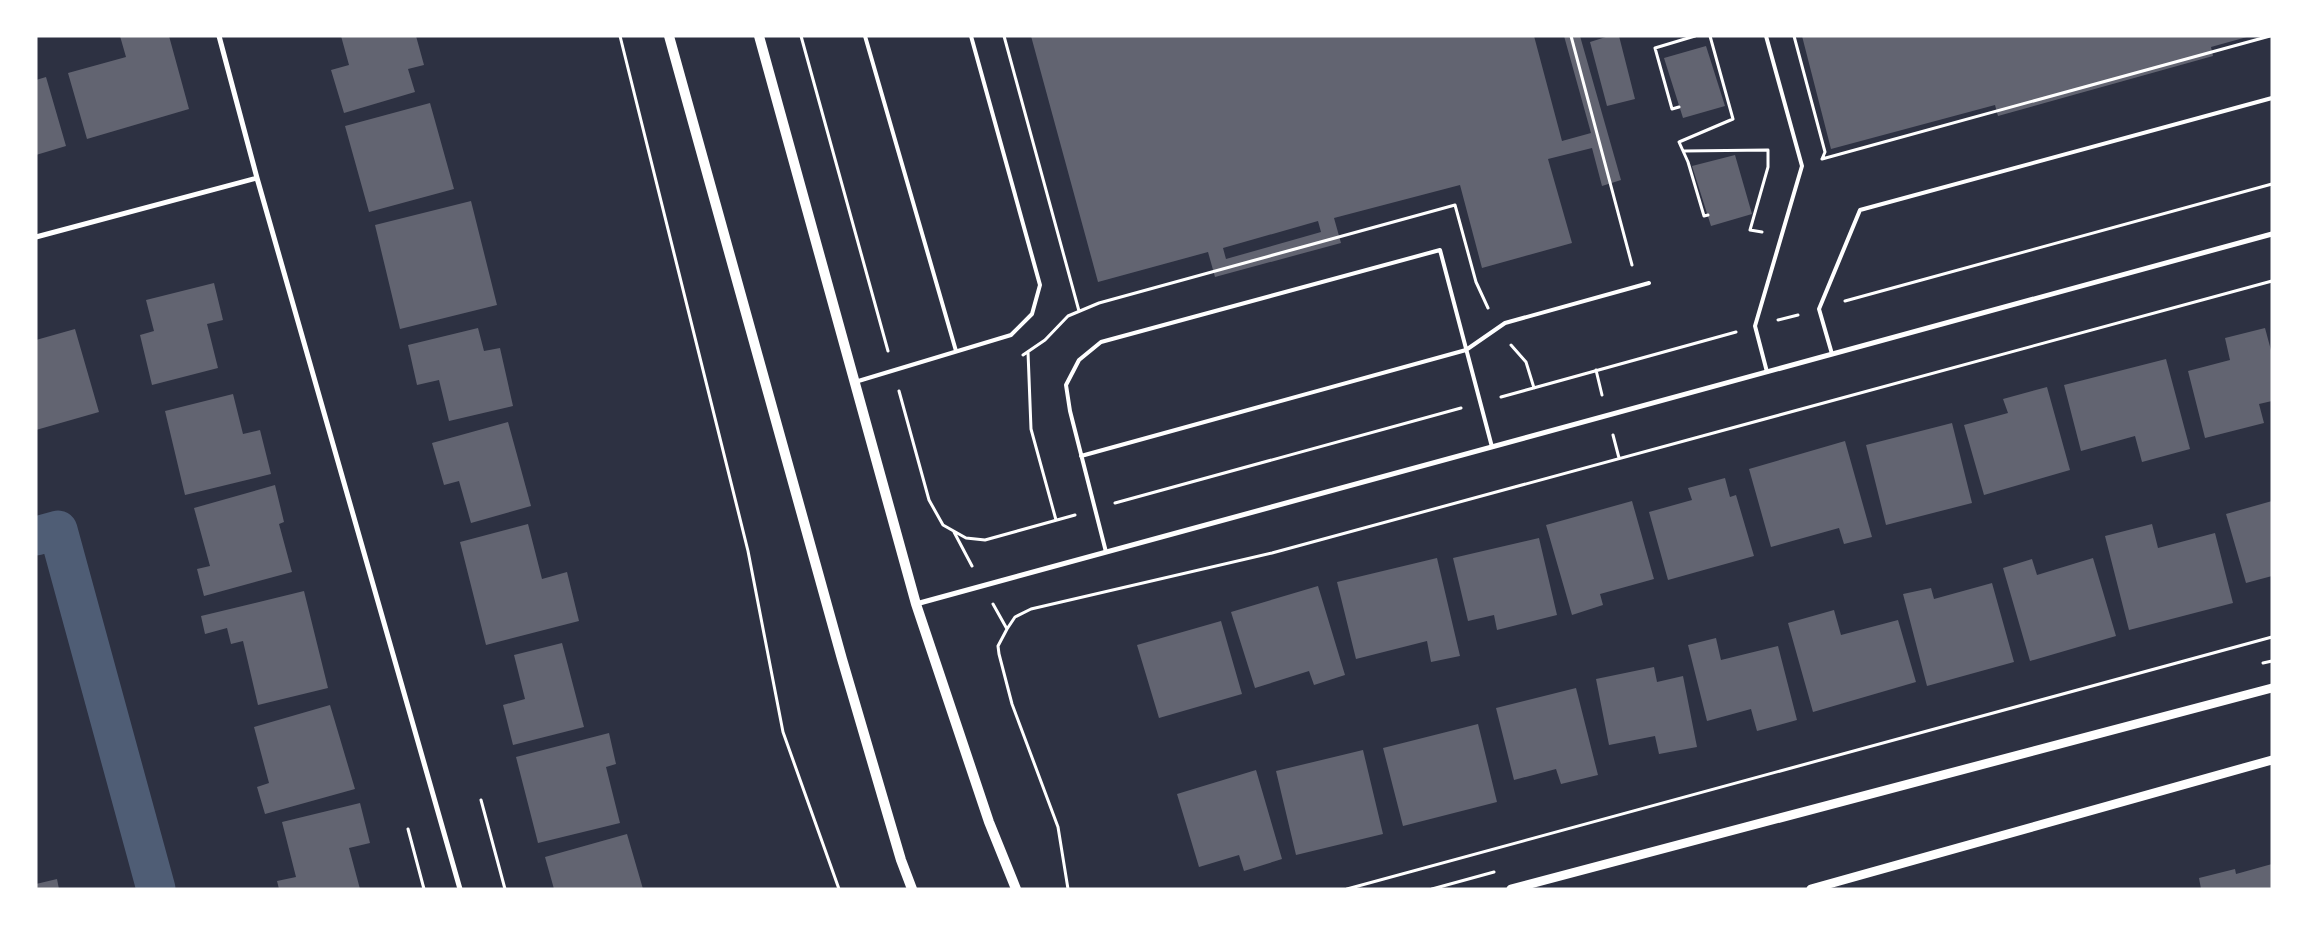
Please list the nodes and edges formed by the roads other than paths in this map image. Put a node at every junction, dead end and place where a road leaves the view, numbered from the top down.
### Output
1 (219, 36) edge
2 (669, 36) edge
3 (759, 36) edge
4 (866, 36) edge
5 (972, 36) edge
6 (1766, 36) edge
7 (2272, 98) edge
8 (257, 178) junction
9 (2272, 234) edge
10 (36, 237) edge
11 (1649, 283) dead end
12 (1466, 350) junction
13 (956, 352) junction
14 (1832, 354) junction
15 (1767, 372) junction
16 (855, 382) junction
17 (1492, 447) junction
18 (1081, 456) junction
19 (1106, 552) junction
20 (916, 604) junction
21 (2272, 688) edge
22 (2272, 760) edge
23 (460, 889) edge
24 (912, 889) edge
25 (1016, 889) edge
26 (1511, 889) edge
27 (1811, 889) edge

1 - 8 street
2 - 24 main road
3 - 16 main road
4 - 13 lane
5 - 13 lane
6 - 15 lane
7 - 14 lane
8 - 10 street
8 - 23 street
9 - 14 street
11 - 12 lane
12 - 17 lane
12 - 18 lane
12 - 18 lane
13 - 16 lane
14 - 15 street
15 - 17 street
16 - 20 main road
17 - 19 street
18 - 19 lane
19 - 20 street
20 - 25 main road
21 - 26 street
22 - 27 street

